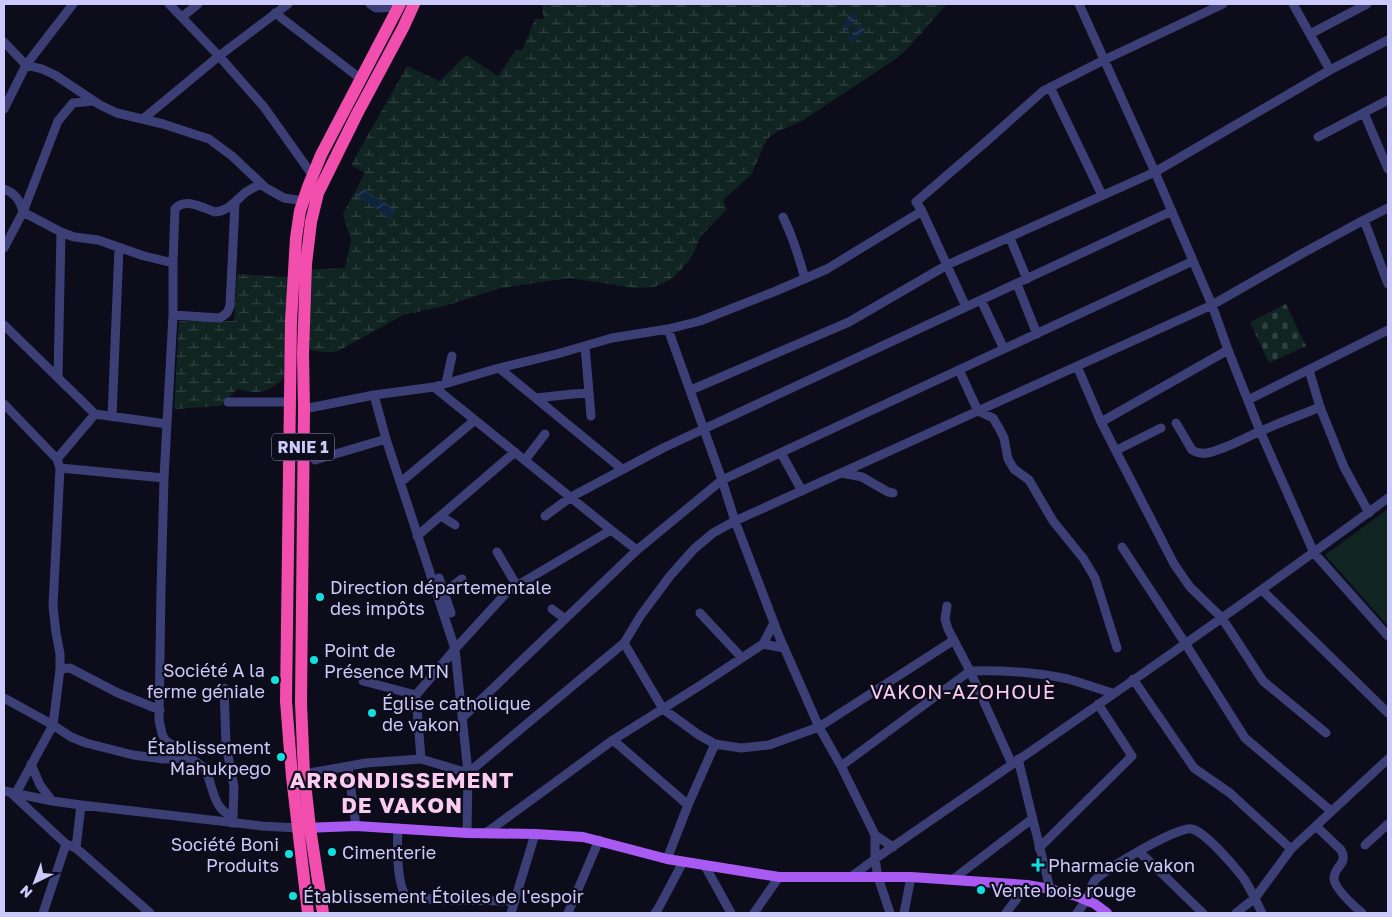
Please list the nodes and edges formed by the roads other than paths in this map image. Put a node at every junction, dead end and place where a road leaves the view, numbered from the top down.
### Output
1 (73, 4) edge
2 (169, 4) edge
3 (198, 4) edge
4 (288, 4) edge
5 (370, 4) edge
6 (414, 4) edge
7 (1079, 4) edge
8 (1223, 4) edge
9 (1292, 4) edge
10 (1366, 4) edge
11 (399, 5) edge
12 (275, 13) junction
13 (182, 17) junction
14 (1310, 34) junction
15 (1388, 40) edge
16 (4, 42) edge
17 (219, 56) junction
18 (1104, 60) junction
19 (26, 65) junction
20 (1330, 70) junction
21 (361, 79) junction
22 (1050, 87) junction
23 (1388, 100) edge
24 (93, 101) junction
25 (4, 109) edge
26 (1364, 113) junction
27 (143, 119) junction
28 (1318, 136) dead end
29 (1388, 168) edge
30 (1155, 172) junction
31 (313, 176) junction
32 (261, 184) junction
33 (4, 189) edge
34 (1102, 195) junction
35 (304, 201) junction
36 (235, 204) junction
37 (1388, 208) edge
38 (922, 211) junction
39 (1172, 211) junction
40 (23, 212) junction
41 (783, 217) dead end
42 (1364, 220) junction
43 (61, 232) junction
44 (1010, 238) junction
45 (4, 248) edge
46 (119, 248) junction
47 (1193, 261) junction
48 (173, 263) junction
49 (947, 265) junction
50 (805, 279) junction
51 (1027, 279) junction
52 (1017, 284) junction
53 (1388, 284) edge
54 (981, 300) junction
55 (1212, 304) junction
56 (966, 307) junction
57 (173, 316) junction
58 (4, 324) edge
59 (668, 329) junction
60 (1388, 330) edge
61 (1037, 334) junction
62 (585, 346) junction
63 (1004, 349) junction
64 (1228, 350) junction
65 (452, 356) dead end
66 (1077, 366) junction
67 (499, 368) junction
68 (959, 370) junction
69 (1309, 370) junction
70 (58, 378) junction
71 (446, 384) junction
72 (434, 387) junction
73 (691, 390) junction
74 (589, 394) junction
75 (374, 395) junction
76 (536, 398) junction
77 (1248, 400) junction
78 (228, 402) dead end
79 (291, 402) junction
80 (4, 404) edge
81 (1320, 407) junction
82 (304, 409) junction
83 (978, 410) junction
84 (95, 414) junction
85 (591, 416) dead end
86 (112, 417) junction
87 (475, 420) junction
88 (1101, 422) junction
89 (1176, 423) dead end
90 (167, 424) junction
91 (1161, 428) dead end
92 (704, 429) junction
93 (1260, 431) junction
94 (546, 434) dead end
95 (386, 439) junction
96 (1116, 450) junction
97 (515, 452) junction
98 (781, 453) junction
99 (315, 460) dead end
100 (525, 460) junction
101 (59, 464) junction
102 (622, 469) junction
103 (842, 473) junction
104 (164, 478) junction
105 (722, 480) junction
106 (401, 482) junction
107 (802, 491) junction
108 (893, 493) dead end
109 (571, 497) junction
110 (1388, 498) edge
111 (1369, 513) junction
112 (441, 516) junction
113 (546, 516) dead end
114 (735, 521) junction
115 (455, 526) dead end
116 (611, 530) junction
117 (417, 536) junction
118 (1122, 547) dead end
119 (637, 550) junction
120 (497, 552) dead end
121 (1314, 553) junction
122 (439, 578) dead end
123 (462, 579) dead end
124 (517, 586) junction
125 (1262, 590) junction
126 (441, 594) junction
127 (947, 606) dead end
128 (552, 609) dead end
129 (451, 613) dead end
130 (700, 613) dead end
131 (1222, 618) junction
132 (565, 619) junction
133 (774, 623) junction
134 (1388, 636) edge
135 (954, 640) junction
136 (624, 643) junction
137 (1185, 643) junction
138 (763, 644) junction
139 (455, 648) junction
140 (784, 648) junction
141 (1118, 648) dead end
142 (742, 658) junction
143 (60, 669) junction
144 (970, 671) junction
145 (1133, 680) junction
146 (364, 681) dead end
147 (224, 688) dead end
148 (1113, 693) junction
149 (416, 694) junction
150 (4, 698) edge
151 (1098, 704) junction
152 (160, 710) junction
153 (663, 710) junction
154 (1388, 712) edge
155 (462, 718) junction
156 (53, 725) junction
157 (818, 727) junction
158 (1326, 732) dead end
159 (165, 740) junction
160 (613, 740) junction
161 (715, 744) junction
162 (164, 758) junction
163 (192, 758) junction
164 (420, 759) junction
165 (1388, 759) edge
166 (1015, 762) junction
167 (32, 764) junction
168 (841, 766) junction
169 (348, 767) junction
170 (468, 773) junction
171 (304, 774) junction
172 (8, 791) edge
173 (52, 801) junction
174 (81, 805) junction
175 (688, 805) junction
176 (1331, 811) junction
177 (1032, 819) junction
178 (232, 820) junction
179 (1388, 824) edge
180 (356, 826) junction
181 (1316, 826) junction
182 (304, 828) junction
183 (398, 828) junction
184 (467, 833) junction
185 (486, 834) junction
186 (535, 834) junction
187 (875, 834) junction
188 (598, 840) junction
189 (66, 844) junction
190 (1364, 845) dead end
191 (893, 847) junction
192 (76, 848) junction
193 (1039, 848) junction
194 (1291, 850) junction
195 (1137, 853) junction
196 (667, 859) junction
197 (875, 859) junction
198 (683, 862) junction
199 (705, 866) junction
200 (852, 876) junction
201 (779, 877) junction
202 (878, 877) junction
203 (910, 877) junction
204 (952, 880) junction
205 (1027, 885) junction
206 (1050, 889) junction
207 (1255, 898) junction
208 (1086, 900) junction
209 (515, 901) junction
210 (658, 912) edge
211 (43, 913) edge
212 (150, 913) edge
213 (308, 913) edge
214 (323, 913) edge
215 (511, 913) edge
216 (568, 913) edge
217 (731, 913) edge
218 (754, 913) edge
219 (890, 913) edge
220 (904, 913) edge
221 (1006, 913) edge
222 (1077, 913) edge
223 (1108, 913) edge
224 (1198, 913) edge
225 (1203, 913) edge
226 (1236, 913) edge
227 (1262, 913) edge
228 (1362, 913) edge

1 - 19 street
2 - 13 street
3 - 13 street
4 - 12 street
5 - 11 street
6 - 82 highway, RNIE 1
7 - 18 street
8 - 18 street
9 - 14 street
10 - 14 street
11 - 21 highway, RNIE 1
12 - 17 street
12 - 21 street
13 - 17 street
14 - 20 street
15 - 20 street
16 - 19 street
17 - 27 street
17 - 31 street
18 - 22 street
18 - 30 street
19 - 24 street
19 - 25 street
20 - 30 street
21 - 31 highway, RNIE 1
22 - 34 street
22 - 38 street
23 - 26 street
24 - 27 street
24 - 40 street
26 - 28 street
26 - 29 street
27 - 32 street
30 - 34 street
30 - 39 street
31 - 35 highway, RNIE 1
32 - 35 street
32 - 36 street
33 - 40 street
34 - 44 street
35 - 79 highway, RNIE 1
36 - 48 street
36 - 57 street
37 - 42 street
38 - 49 street
38 - 50 street
39 - 47 street
39 - 51 street
40 - 43 street
40 - 45 street
41 - 50 street
42 - 53 street
42 - 55 street
43 - 46 street
43 - 70 street
44 - 49 street
44 - 51 street
46 - 48 street
46 - 86 street
47 - 55 street
47 - 61 street
48 - 57 street
49 - 56 street
49 - 73 street
50 - 59 street
51 - 52 street
52 - 54 street
52 - 61 street
54 - 56 street
54 - 63 street
55 - 64 street
55 - 66 street
56 - 92 street
57 - 90 street
58 - 70 street
59 - 62 street
59 - 73 street
60 - 69 street
61 - 63 street
62 - 67 street
62 - 74 street
63 - 68 street
64 - 77 street
64 - 88 street
65 - 71 street
66 - 83 street
66 - 88 street
67 - 71 street
67 - 76 street
68 - 83 street
68 - 98 street
69 - 77 street
69 - 81 street
70 - 84 street
71 - 72 street
72 - 75 street
72 - 87 street
73 - 92 street
74 - 76 street
74 - 85 street
75 - 82 street
75 - 95 street
76 - 102 street
77 - 93 street
78 - 79 street
79 - 182 highway, RNIE 1
80 - 101 street
81 - 93 street
81 - 111 street
82 - 171 highway, RNIE 1
83 - 103 street
83 - 141 street
84 - 86 street
84 - 101 street
86 - 90 street
87 - 97 street
87 - 106 street
88 - 96 street
89 - 93 street
90 - 104 street
91 - 96 street
92 - 102 street
92 - 105 street
93 - 121 street
94 - 100 street
95 - 99 street
95 - 106 street
96 - 131 street
97 - 100 street
97 - 112 street
98 - 105 street
98 - 107 street
100 - 109 street
101 - 104 street
101 - 143 street
102 - 109 street
103 - 107 street
103 - 108 street
104 - 152 street
105 - 114 street
105 - 119 street
106 - 117 street
107 - 114 street
109 - 113 street
109 - 116 street
110 - 111 street
111 - 121 street
112 - 115 street
112 - 117 street
114 - 133 street
114 - 136 street
116 - 119 street
116 - 124 street
117 - 126 street
118 - 137 street
119 - 132 street
120 - 124 street
121 - 125 street
121 - 134 street
122 - 126 street
123 - 126 street
124 - 139 street
125 - 131 street
125 - 154 street
126 - 129 street
126 - 139 street
127 - 135 street
128 - 132 street
130 - 142 street
131 - 137 street
131 - 158 street
132 - 155 street
133 - 138 street
133 - 140 street
135 - 144 street
135 - 157 street
136 - 153 street
136 - 170 street
137 - 145 street
137 - 176 street
138 - 140 street
138 - 142 street
139 - 149 street
139 - 155 street
140 - 157 street
142 - 153 street
143 - 152 street
143 - 156 street
144 - 148 street
144 - 166 street
144 - 168 street
145 - 148 street
145 - 194 street
146 - 149 street
147 - 178 street
148 - 151 street
149 - 164 street
150 - 156 street
151 - 166 street
151 - 193 street
152 - 159 street
153 - 160 street
153 - 161 street
155 - 170 street
156 - 162 street
156 - 167 street
157 - 161 street
157 - 168 street
159 - 162 street
159 - 163 street
160 - 175 street
160 - 185 street
161 - 175 street
162 - 163 street
163 - 178 street
164 - 169 street
164 - 170 street
165 - 176 street
166 - 177 street
166 - 191 street
167 - 172 street
167 - 173 street
168 - 187 street
169 - 171 street
169 - 180 street
170 - 184 street
171 - 182 highway, RNIE 1
172 - 173 street
172 - 189 street
173 - 174 street
174 - 178 street
174 - 192 street
175 - 196 street
176 - 181 street
177 - 193 street
177 - 204 street
178 - 182 street
179 - 190 street
180 - 182 main road
180 - 183 main road
181 - 194 street
181 - 228 street
182 - 213 highway, RNIE 1
182 - 214 highway, RNIE 1
183 - 184 main road
183 - 209 street
184 - 185 main road
185 - 186 main road
186 - 188 main road
186 - 209 street
187 - 191 street
187 - 197 street
188 - 196 main road
188 - 216 street
189 - 192 street
189 - 211 street
191 - 197 street
192 - 212 street
193 - 206 street
194 - 207 street
195 - 207 street
195 - 208 street
195 - 224 street
195 - 225 street
196 - 198 main road
197 - 200 street
197 - 202 street
198 - 199 main road
198 - 210 street
199 - 201 main road
199 - 217 street
200 - 201 main road
200 - 202 main road
201 - 218 street
202 - 203 main road
202 - 219 street
203 - 204 main road
203 - 220 street
204 - 205 main road
205 - 206 main road
205 - 221 street
206 - 208 main road
207 - 226 street
207 - 227 street
208 - 222 street
208 - 223 main road
209 - 215 street

